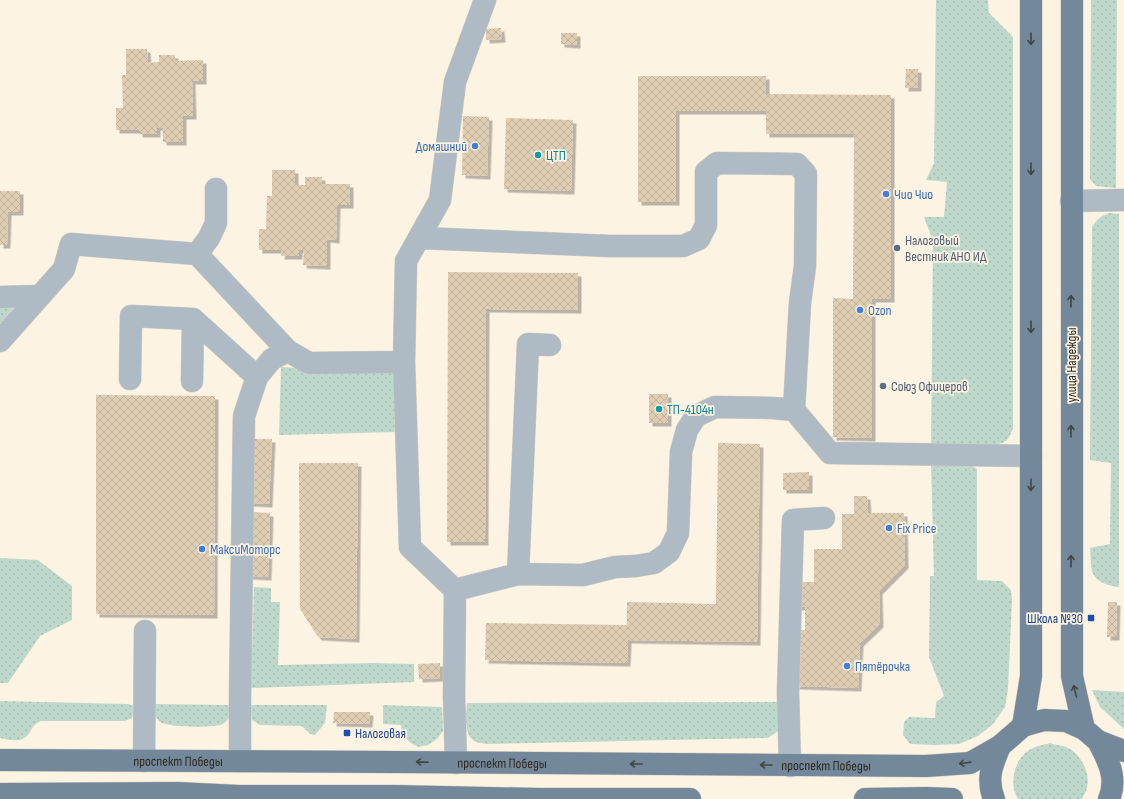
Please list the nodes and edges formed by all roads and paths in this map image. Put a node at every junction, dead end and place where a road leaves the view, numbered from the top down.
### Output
1 (482, 0) edge
2 (485, 0) edge
3 (1031, 0) edge
4 (1072, 0) edge
5 (216, 189) dead end
6 (1071, 200) junction
7 (1124, 200) edge
8 (420, 238) junction
9 (197, 254) junction
10 (39, 296) junction
11 (0, 297) edge
12 (193, 318) junction
13 (0, 341) edge
14 (550, 345) dead end
15 (288, 351) junction
16 (404, 362) junction
17 (257, 377) junction
18 (130, 379) dead end
19 (192, 381) dead end
20 (794, 410) junction
21 (1031, 456) junction
22 (824, 518) dead end
23 (518, 574) junction
24 (455, 590) junction
25 (146, 631) dead end
26 (1023, 726) junction
27 (1091, 735) junction
28 (1000, 746) junction
29 (1124, 751) edge
30 (0, 760) edge
31 (144, 761) junction
32 (240, 761) junction
33 (456, 763) junction
34 (790, 766) junction
35 (0, 794) edge
36 (104, 796) edge
37 (539, 799) edge
38 (643, 799) edge
39 (690, 799) edge
40 (865, 799) edge
41 (952, 799) edge
42 (994, 799) edge
43 (1109, 799) edge

1 - 2 lane
2 - 8 lane
3 -> 21 main road
4 - 6 main road, улица Надежды
5 - 9 lane
6 - 7 lane
27 -> 6 main road, улица Надежды
8 - 16 lane
8 - 20 lane
9 - 10 lane
9 - 15 lane
10 - 11 lane
10 - 13 lane
12 - 17 lane
12 - 18 lane
12 - 19 lane
14 - 23 lane
15 - 16 lane
15 - 17 lane
16 - 24 lane
17 - 32 lane
20 - 21 lane
20 - 23 lane
21 -> 26 main road
22 - 34 lane
23 - 24 lane
24 - 33 lane
25 - 31 lane
26 - 27 main road, проспект Победы
26 - 28 main road, проспект Победы
27 - 29 main road, проспект Победы
27 - 43 main road
28 -> 34 main road, проспект Победы
28 - 42 main road, проспект Победы
30 - 31 main road, проспект Победы
31 - 32 main road, проспект Победы
33 -> 32 main road, проспект Победы
34 -> 33 main road, проспект Победы
35 - 36 main road
36 - 37 main road
37 - 38 main road
38 - 39 main road
40 - 41 main road

